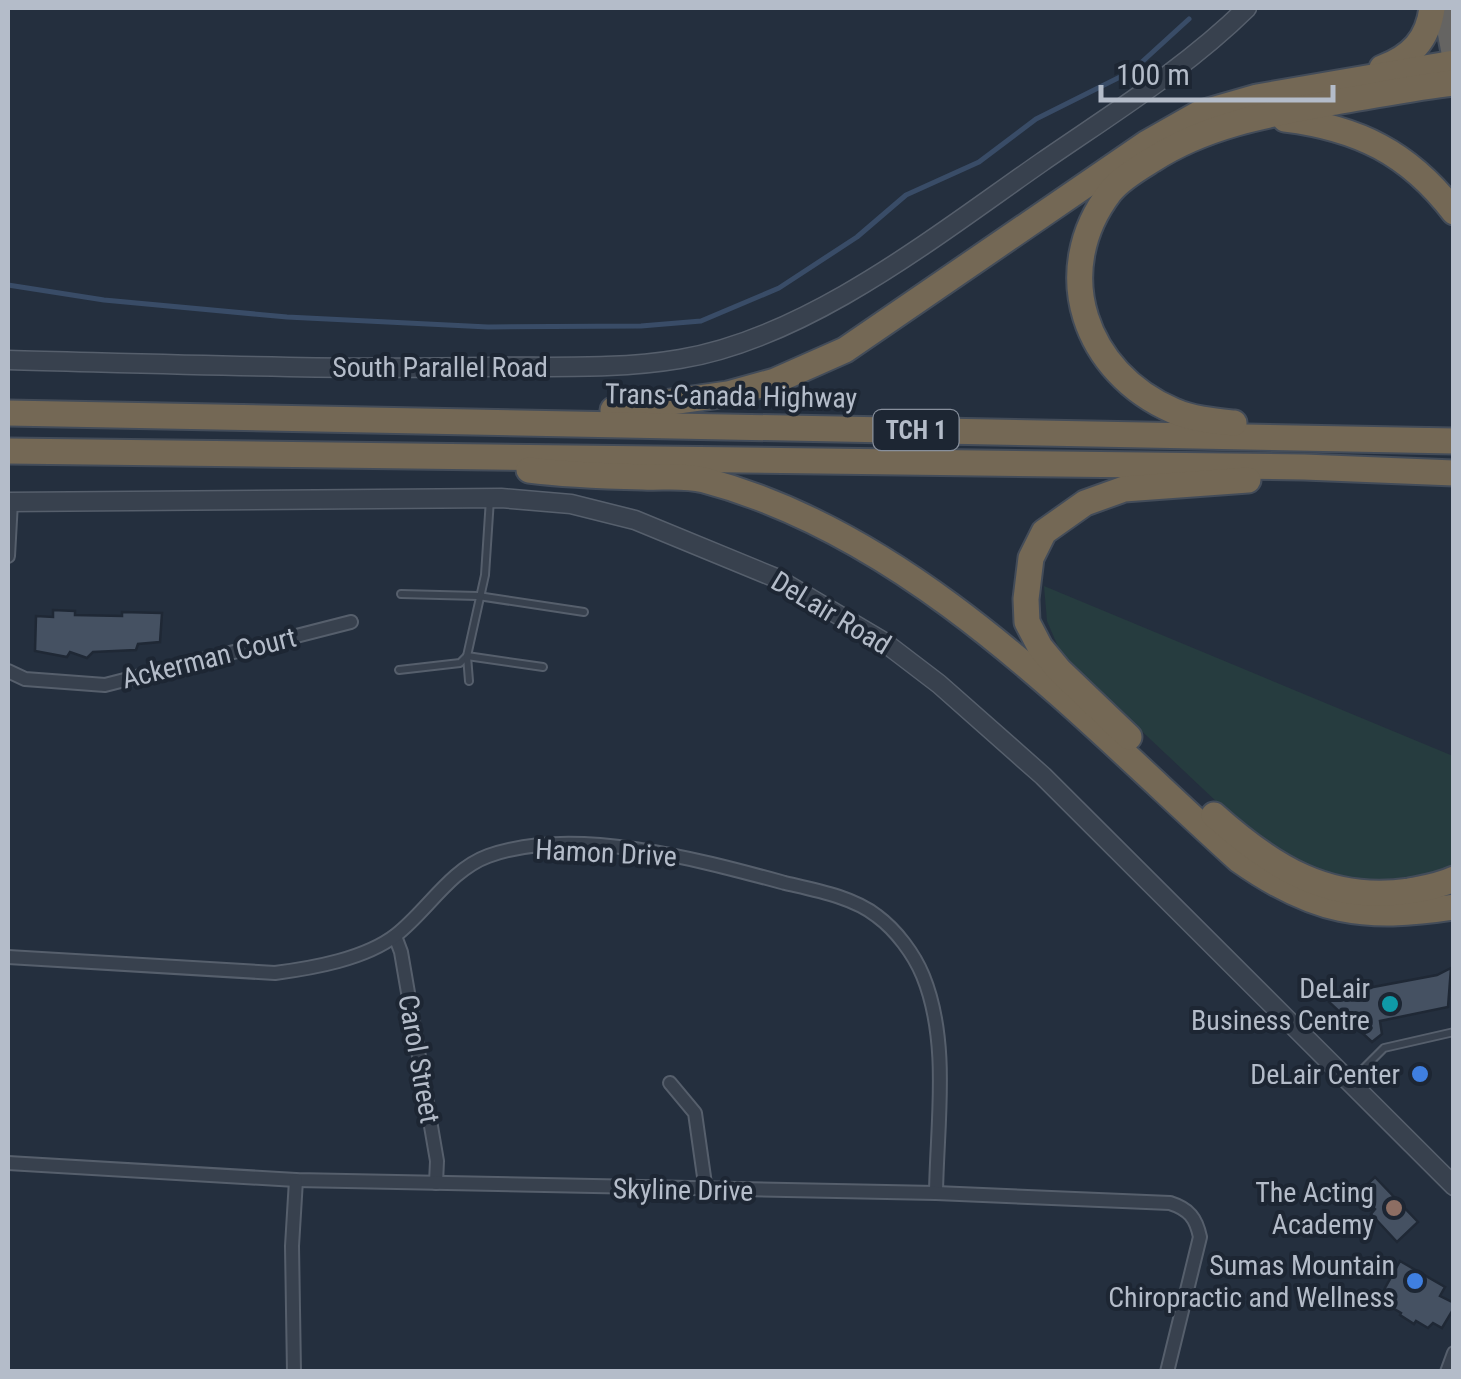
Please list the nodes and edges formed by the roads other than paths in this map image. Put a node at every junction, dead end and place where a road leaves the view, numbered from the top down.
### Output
1 (1247, 8) edge
2 (1432, 8) edge
3 (1444, 8) edge
4 (1454, 62) edge
5 (1357, 78) junction
6 (1454, 83) edge
7 (1260, 116) junction
8 (1454, 212) edge
9 (8, 360) edge
10 (8, 413) edge
11 (424, 419) junction
12 (1408, 440) junction
13 (1454, 441) edge
14 (8, 451) edge
15 (400, 454) junction
16 (1304, 467) junction
17 (1454, 472) edge
18 (490, 498) junction
19 (9, 502) edge
20 (8, 556) edge
21 (401, 594) dead end
22 (478, 596) junction
23 (584, 612) dead end
24 (351, 622) dead end
25 (467, 656) junction
26 (543, 667) dead end
27 (399, 670) dead end
28 (8, 671) edge
29 (469, 681) dead end
30 (1454, 878) edge
31 (1454, 907) edge
32 (394, 936) junction
33 (8, 957) edge
34 (1454, 1032) edge
35 (1350, 1082) junction
36 (670, 1083) dead end
37 (8, 1163) edge
38 (296, 1180) junction
39 (436, 1183) junction
40 (1454, 1186) edge
41 (706, 1191) junction
42 (936, 1193) junction
43 (1454, 1353) edge
44 (294, 1372) edge
45 (1167, 1372) edge
46 (1447, 1372) edge

1 - 9 street, South Parallel Road
2 - 5 highway
3 - 4 highway
4 - 5 highway
5 - 11 highway
6 - 7 highway
7 - 8 highway
7 - 12 highway
10 - 11 highway, Trans-Canada Highway / TCH 1
11 - 12 highway, Trans-Canada Highway / TCH 1
12 - 13 highway, Trans-Canada Highway / TCH 1
14 - 15 highway, TCH 1
15 - 16 highway, TCH 1
15 - 31 highway
16 - 17 highway, TCH 1
16 - 30 highway
18 - 19 street, DeLair Road
18 - 22 lane
18 - 35 street, DeLair Road
19 - 20 street
21 - 22 lane
22 - 23 lane
22 - 25 lane
24 - 28 street, Ackerman Court
25 - 26 lane
25 - 27 lane
25 - 29 lane
32 - 33 street, Hamon Drive
32 - 39 street, Carol Street
32 - 42 street, Hamon Drive
34 - 35 lane
35 - 40 street, DeLair Road
36 - 41 street
37 - 38 street, Skyline Drive
38 - 39 street, Skyline Drive
38 - 44 street
39 - 41 street, Skyline Drive
41 - 42 street, Skyline Drive
42 - 45 street, Skyline Drive
43 - 46 street

